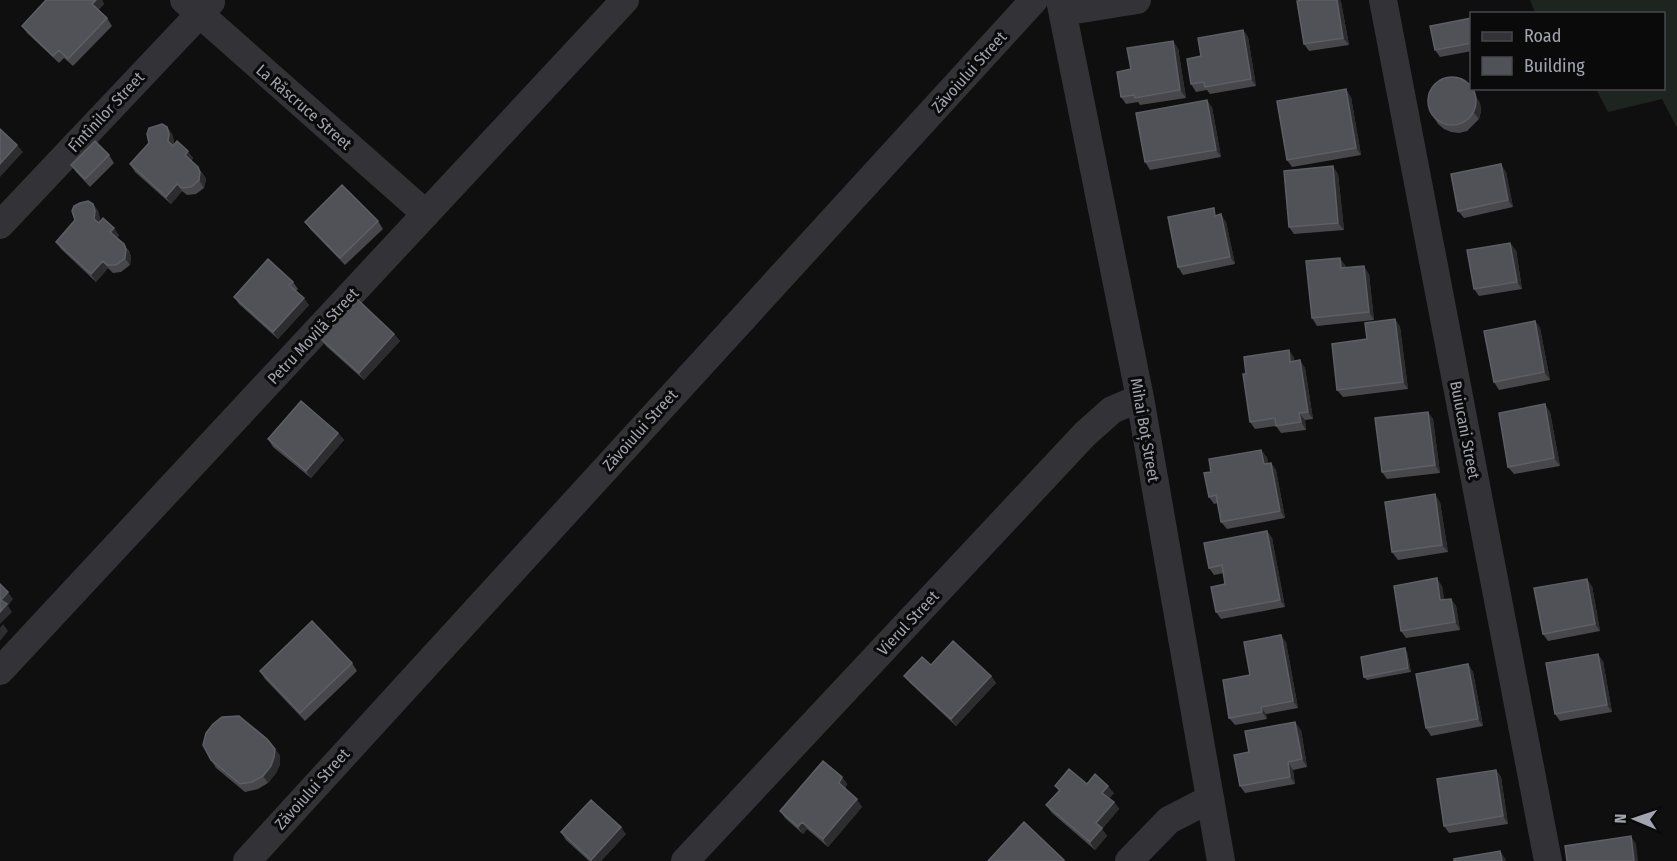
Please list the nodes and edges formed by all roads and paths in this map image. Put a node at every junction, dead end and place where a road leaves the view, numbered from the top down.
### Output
1 (626, 0) edge
2 (1034, 0) edge
3 (1137, 0) edge
4 (1383, 0) edge
5 (198, 5) edge
6 (1061, 6) edge
7 (426, 214) junction
8 (0, 225) edge
9 (1140, 398) junction
10 (0, 671) edge
11 (1210, 799) junction
12 (247, 861) edge
13 (686, 861) edge
14 (1129, 861) edge
15 (1221, 861) edge
16 (1548, 861) edge

1 - 7 street, Petru Movilă Street
2 - 12 street, Zăvoiului Street
3 - 6 street
4 - 16 street, Buiucani Street
5 - 7 street, La Răscruce Street
5 - 8 street, Fîntînilor Street
6 - 9 street, Mihai Boț Street
7 - 10 street, Petru Movilă Street
9 - 11 street, Mihai Boț Street
9 - 13 street, Vierul Street
11 - 14 street
11 - 15 street, Mihai Boț Street

